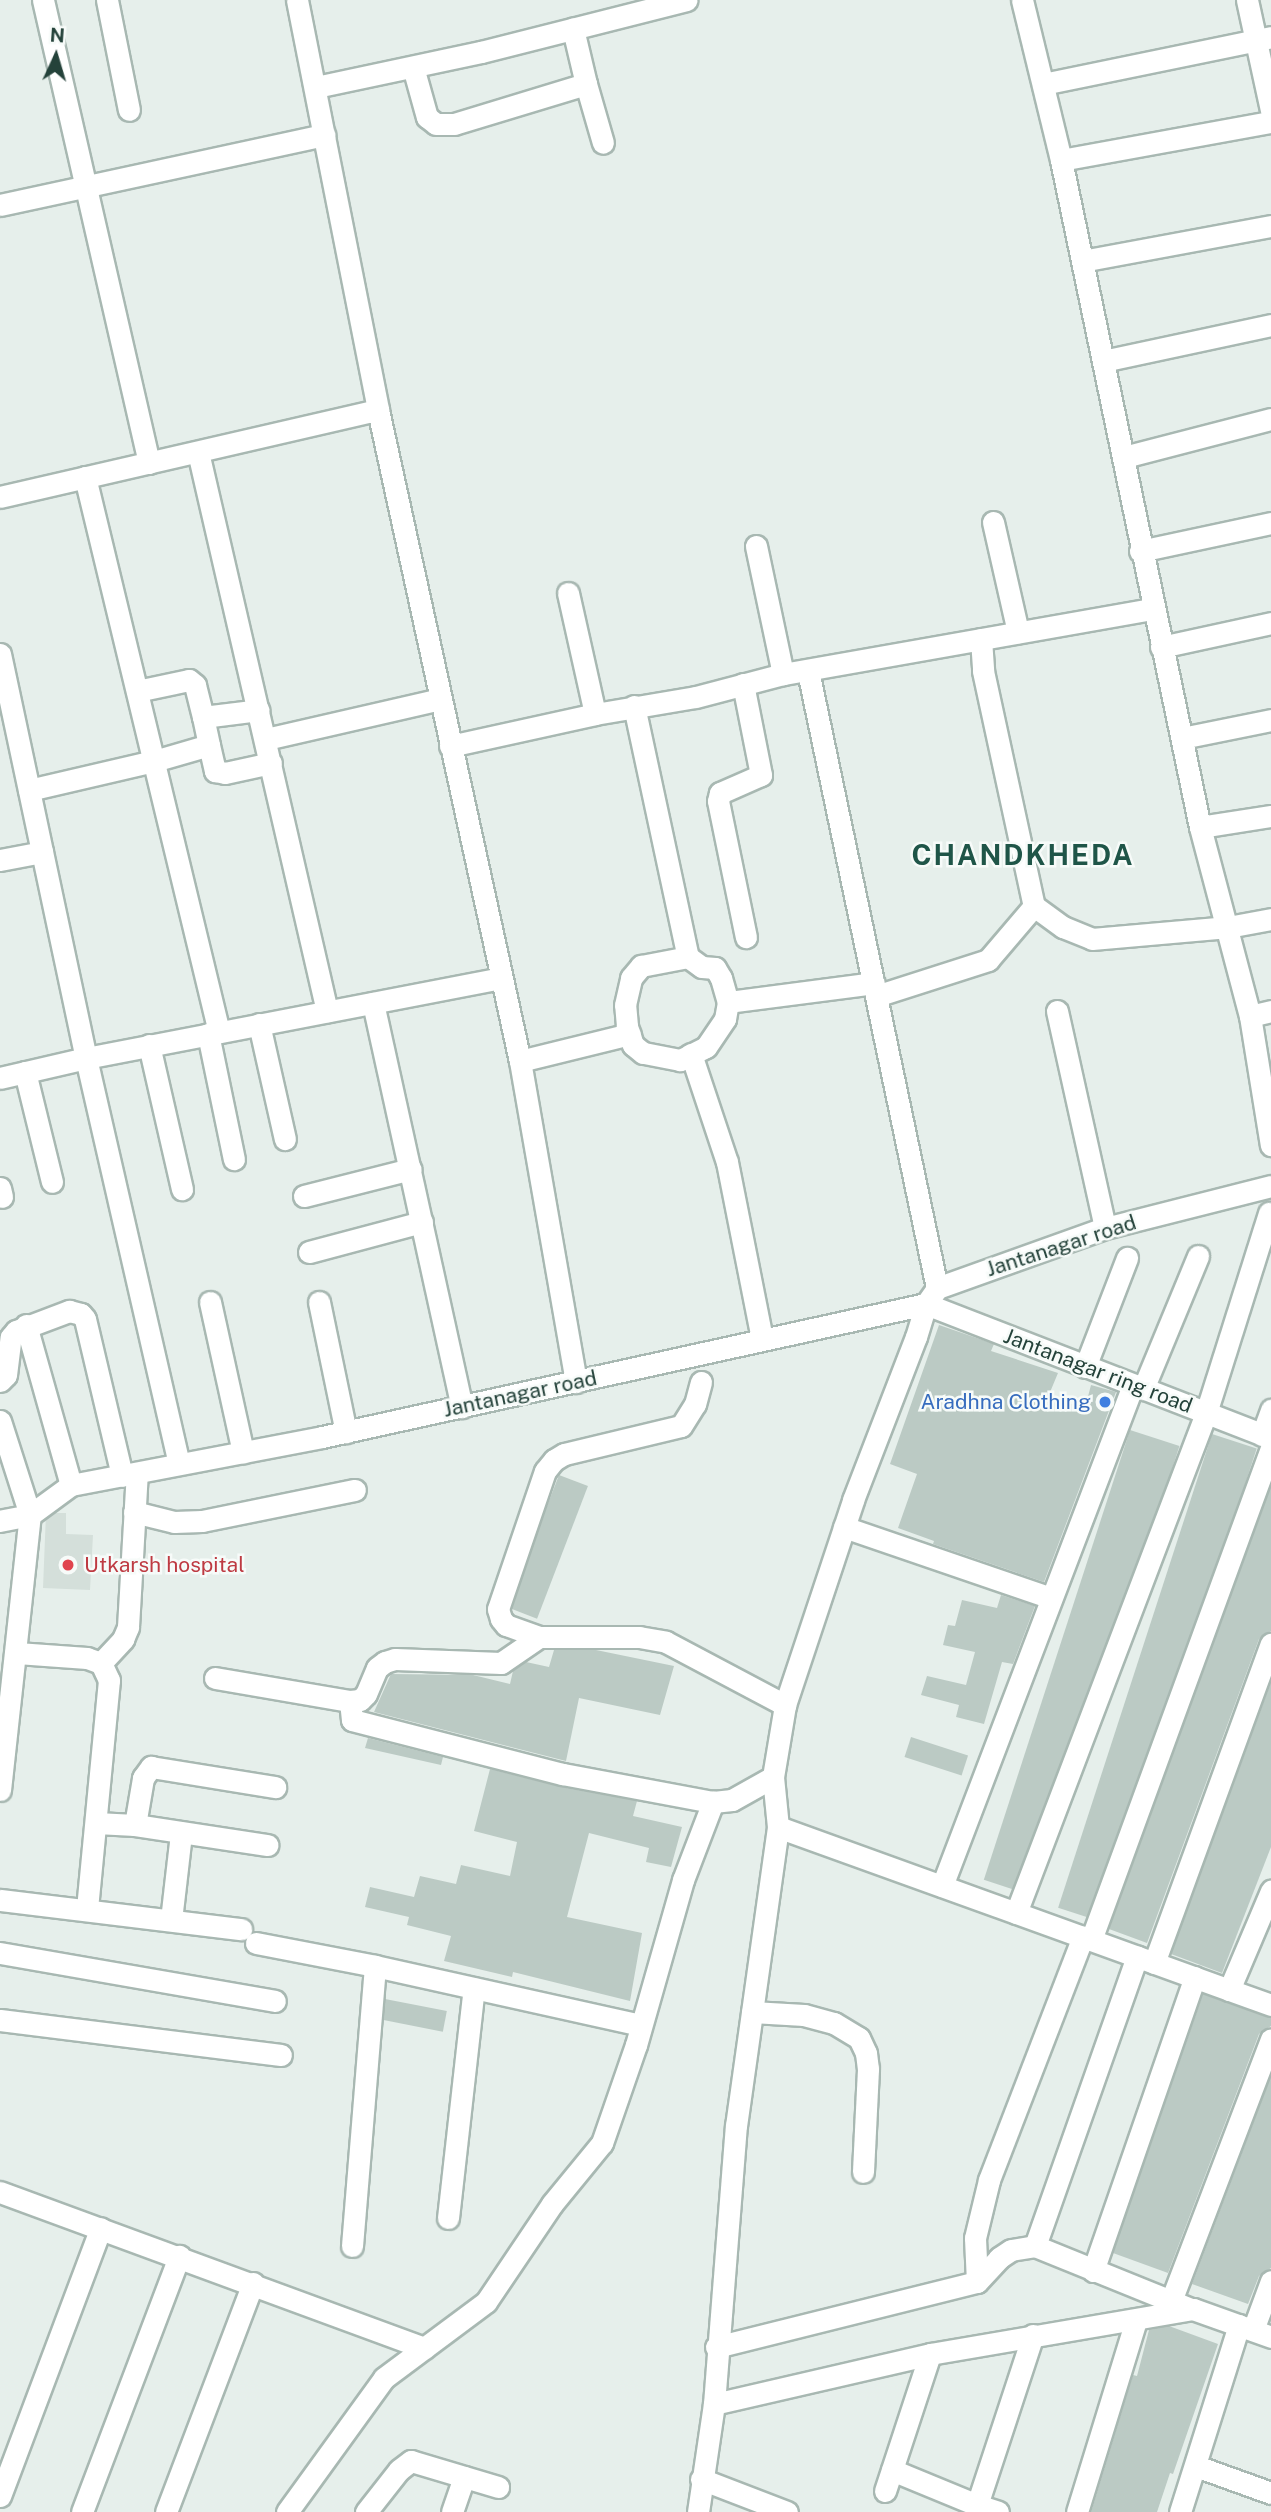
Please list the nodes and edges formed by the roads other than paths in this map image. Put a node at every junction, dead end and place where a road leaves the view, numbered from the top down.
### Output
1 (43, 0) edge
2 (107, 0) edge
3 (297, 0) edge
4 (687, 0) edge
5 (1022, 0) edge
6 (1247, 0) edge
7 (663, 3) edge
8 (573, 29) junction
9 (1264, 39) edge
10 (413, 67) junction
11 (586, 84) junction
12 (1043, 84) junction
13 (316, 88) junction
14 (129, 110) dead end
15 (1271, 110) edge
16 (1271, 122) edge
17 (325, 135) junction
18 (603, 143) dead end
19 (1061, 160) junction
20 (88, 187) junction
21 (0, 205) edge
22 (1271, 226) edge
23 (1082, 261) junction
24 (1271, 324) edge
25 (1103, 361) junction
26 (377, 410) junction
27 (1271, 419) edge
28 (198, 452) junction
29 (1124, 457) junction
30 (149, 463) junction
31 (85, 477) junction
32 (0, 497) edge
33 (993, 522) dead end
34 (1271, 523) edge
35 (756, 546) dead end
36 (1140, 551) junction
37 (568, 593) dead end
38 (1153, 609) junction
39 (1271, 623) edge
40 (1018, 632) junction
41 (981, 639) junction
42 (1161, 647) junction
43 (0, 654) edge
44 (808, 671) junction
45 (783, 674) junction
46 (743, 684) junction
47 (137, 691) junction
48 (440, 699) junction
49 (634, 706) junction
50 (260, 710) junction
51 (6, 711) edge
52 (594, 714) junction
53 (203, 717) junction
54 (1271, 720) edge
55 (1182, 738) junction
56 (266, 739) junction
57 (209, 745) junction
58 (450, 747) junction
59 (154, 761) junction
60 (271, 763) junction
61 (29, 790) junction
62 (1271, 816) edge
63 (1200, 827) junction
64 (42, 852) junction
65 (0, 860) edge
66 (1034, 906) junction
67 (1271, 919) edge
68 (1228, 927) junction
69 (746, 937) dead end
70 (688, 957) junction
71 (501, 978) junction
72 (875, 989) junction
73 (728, 1002) junction
74 (373, 1003) junction
75 (1057, 1011) dead end
76 (327, 1012) junction
77 (1261, 1014) edge
78 (259, 1024) junction
79 (214, 1033) junction
80 (630, 1034) junction
81 (149, 1045) junction
82 (691, 1055) junction
83 (86, 1058) junction
84 (520, 1061) junction
85 (25, 1072) junction
86 (0, 1078) edge
87 (1269, 1117) edge
88 (285, 1139) dead end
89 (1271, 1145) edge
90 (234, 1159) dead end
91 (411, 1169) junction
92 (52, 1182) dead end
93 (1271, 1186) edge
94 (182, 1188) dead end
95 (304, 1196) dead end
96 (1269, 1213) dead end
97 (422, 1223) junction
98 (1105, 1228) junction
99 (309, 1252) dead end
100 (1198, 1256) dead end
101 (1127, 1258) dead end
102 (931, 1296) junction
103 (210, 1302) dead end
104 (319, 1302) dead end
105 (26, 1325) junction
106 (762, 1339) junction
107 (1085, 1367) junction
108 (0, 1381) edge
109 (576, 1382) junction
110 (701, 1382) dead end
111 (1138, 1387) junction
112 (462, 1407) junction
113 (1271, 1410) edge
114 (1206, 1413) junction
115 (0, 1422) edge
116 (346, 1432) junction
117 (1268, 1441) edge
118 (243, 1452) junction
119 (179, 1463) junction
120 (129, 1474) junction
121 (71, 1485) junction
122 (355, 1490) dead end
123 (134, 1512) junction
124 (30, 1515) junction
125 (0, 1521) edge
126 (844, 1527) junction
127 (11, 1593) edge
128 (1051, 1598) junction
129 (538, 1637) junction
130 (1271, 1644) edge
131 (17, 1653) junction
132 (101, 1663) junction
133 (215, 1678) dead end
134 (350, 1701) junction
135 (785, 1705) junction
136 (773, 1777) junction
137 (275, 1787) dead end
138 (0, 1790) edge
139 (713, 1802) junction
140 (96, 1823) junction
141 (135, 1825) junction
142 (778, 1827) junction
143 (181, 1833) junction
144 (268, 1845) dead end
145 (942, 1886) junction
146 (1271, 1891) edge
147 (0, 1900) edge
148 (87, 1910) junction
149 (1016, 1913) junction
150 (171, 1920) junction
151 (241, 1929) dead end
152 (1087, 1938) junction
153 (256, 1943) dead end
154 (0, 1953) edge
155 (1146, 1960) junction
156 (375, 1966) junction
157 (1195, 1977) junction
158 (474, 1988) junction
159 (1228, 1990) junction
160 (275, 2001) dead end
161 (1271, 2005) edge
162 (751, 2012) junction
163 (0, 2020) edge
164 (641, 2025) junction
165 (1271, 2039) edge
166 (281, 2055) dead end
167 (863, 2172) dead end
168 (0, 2192) edge
169 (448, 2218) dead end
170 (102, 2228) junction
171 (352, 2246) dead end
172 (1035, 2246) junction
173 (179, 2256) junction
174 (1093, 2271) junction
175 (1271, 2281) edge
176 (977, 2282) junction
177 (253, 2283) junction
178 (1171, 2301) junction
179 (1193, 2309) junction
180 (1136, 2320) junction
181 (1254, 2331) edge
182 (1033, 2335) junction
183 (716, 2347) junction
184 (424, 2348) junction
185 (930, 2354) junction
186 (714, 2404) junction
187 (1196, 2466) junction
188 (892, 2470) junction
189 (464, 2477) junction
190 (701, 2479) junction
191 (498, 2487) dead end
192 (1270, 2488) edge
193 (886, 2491) dead end
194 (0, 2496) edge
195 (988, 2508) edge
196 (290, 2511) edge
197 (82, 2512) edge
198 (166, 2512) edge
199 (366, 2512) edge
200 (452, 2512) edge
201 (698, 2512) edge
202 (788, 2512) edge
203 (1077, 2512) edge
204 (1181, 2512) edge

1 - 20 street
2 - 14 street
3 - 13 street
4 - 7 street
5 - 12 street
6 - 9 street
7 - 8 street
8 - 10 street
8 - 11 street
9 - 12 street
9 - 15 street
10 - 11 street
10 - 13 street
11 - 18 street
12 - 19 street
13 - 17 street
16 - 19 street
17 - 20 street
17 - 26 street
19 - 23 street
20 - 21 street
20 - 30 street
22 - 23 street
23 - 25 street
24 - 25 street
25 - 29 street
26 - 28 street
26 - 48 street
27 - 29 street
28 - 30 street
28 - 50 street
29 - 36 street
30 - 31 street
31 - 32 street
31 - 47 street
33 - 40 street
34 - 36 street
35 - 45 street
36 - 38 street
37 - 52 street
38 - 40 street
38 - 42 street
39 - 42 street
40 - 41 street
41 - 44 street
41 - 66 street
42 - 55 street
43 - 51 street
44 - 45 street
44 - 72 street
45 - 46 street
46 - 49 street
46 - 69 street
47 - 53 street
47 - 59 street
48 - 56 street
48 - 58 street
49 - 52 street
49 - 70 street
50 - 53 street
50 - 56 street
51 - 61 street
52 - 58 street
53 - 57 street
54 - 55 street
55 - 63 street
56 - 60 street
57 - 59 street
57 - 60 street
58 - 71 street
59 - 61 street
59 - 79 street
60 - 76 street
61 - 64 street
62 - 63 street
63 - 68 street
64 - 65 street
64 - 83 street
66 - 68 street
66 - 72 street
67 - 68 street
68 - 77 street
70 - 73 street
70 - 80 street
71 - 74 street
71 - 84 street
72 - 73 street
72 - 102 street
73 - 82 street
74 - 76 street
74 - 91 street
75 - 98 street
76 - 78 street
77 - 87 street
78 - 79 street
78 - 88 street
79 - 81 street
79 - 90 street
80 - 82 street
80 - 84 street
81 - 83 street
81 - 94 street
82 - 106 street
83 - 85 street
83 - 119 street
84 - 109 street
85 - 86 street
85 - 92 street
87 - 89 street
91 - 95 street
91 - 97 street
93 - 98 street, Jantanagar road
96 - 114 street
97 - 99 street
97 - 112 street
98 - 102 street, Jantanagar road
100 - 111 street
101 - 107 street
102 - 106 street, Jantanagar road
102 - 107 street, Jantanagar ring road
102 - 126 street
103 - 118 street
104 - 116 street
105 - 108 street
105 - 120 street
105 - 121 street
106 - 109 street, Jantanagar road
107 - 111 street, Jantanagar ring road
109 - 112 street, Jantanagar road
110 - 129 street
111 - 114 street, Jantanagar ring road
111 - 128 street
112 - 116 street, Jantanagar road
113 - 117 street
114 - 117 street, Jantanagar ring road
114 - 149 street
115 - 124 street
116 - 118 street, Jantanagar road
117 - 152 street
118 - 119 street, Jantanagar road
119 - 120 street, Jantanagar road
120 - 121 street, Jantanagar road
120 - 123 street
121 - 124 street, Jantanagar road
122 - 123 street
123 - 132 street
124 - 125 street
124 - 127 street
126 - 128 street
126 - 135 street
127 - 131 street
128 - 145 street
129 - 134 street
129 - 135 street
130 - 155 street
131 - 132 street
131 - 138 street
132 - 140 street
133 - 134 street
134 - 139 street
135 - 136 street
136 - 139 street
136 - 142 street
137 - 141 street
139 - 164 street
140 - 141 street
140 - 148 street
141 - 143 street
142 - 145 street
142 - 162 street
143 - 144 street
143 - 150 street
145 - 149 street
146 - 159 street
147 - 148 street
148 - 150 street
149 - 152 street
150 - 151 street
152 - 155 street
152 - 176 street
153 - 156 street
154 - 160 street
155 - 157 street
155 - 172 street
156 - 158 street
156 - 171 street
157 - 159 street
157 - 174 street
158 - 164 street
158 - 169 street
159 - 161 street
162 - 167 street
162 - 183 street
163 - 166 street
164 - 184 street
165 - 178 street
168 - 170 street
170 - 173 street
170 - 194 street
172 - 174 street
172 - 176 street
173 - 177 street
173 - 197 street
174 - 178 street
175 - 181 street
176 - 183 street
177 - 184 street
177 - 198 street
178 - 179 street
179 - 180 street
179 - 181 street
180 - 182 street
180 - 203 street
181 - 187 street
182 - 185 street
182 - 195 street
183 - 186 street
184 - 196 street
185 - 186 street
185 - 188 street
186 - 190 street
187 - 192 street
187 - 204 street
188 - 193 street
188 - 195 street
189 - 191 street
189 - 199 street
189 - 200 street
190 - 201 street
190 - 202 street

